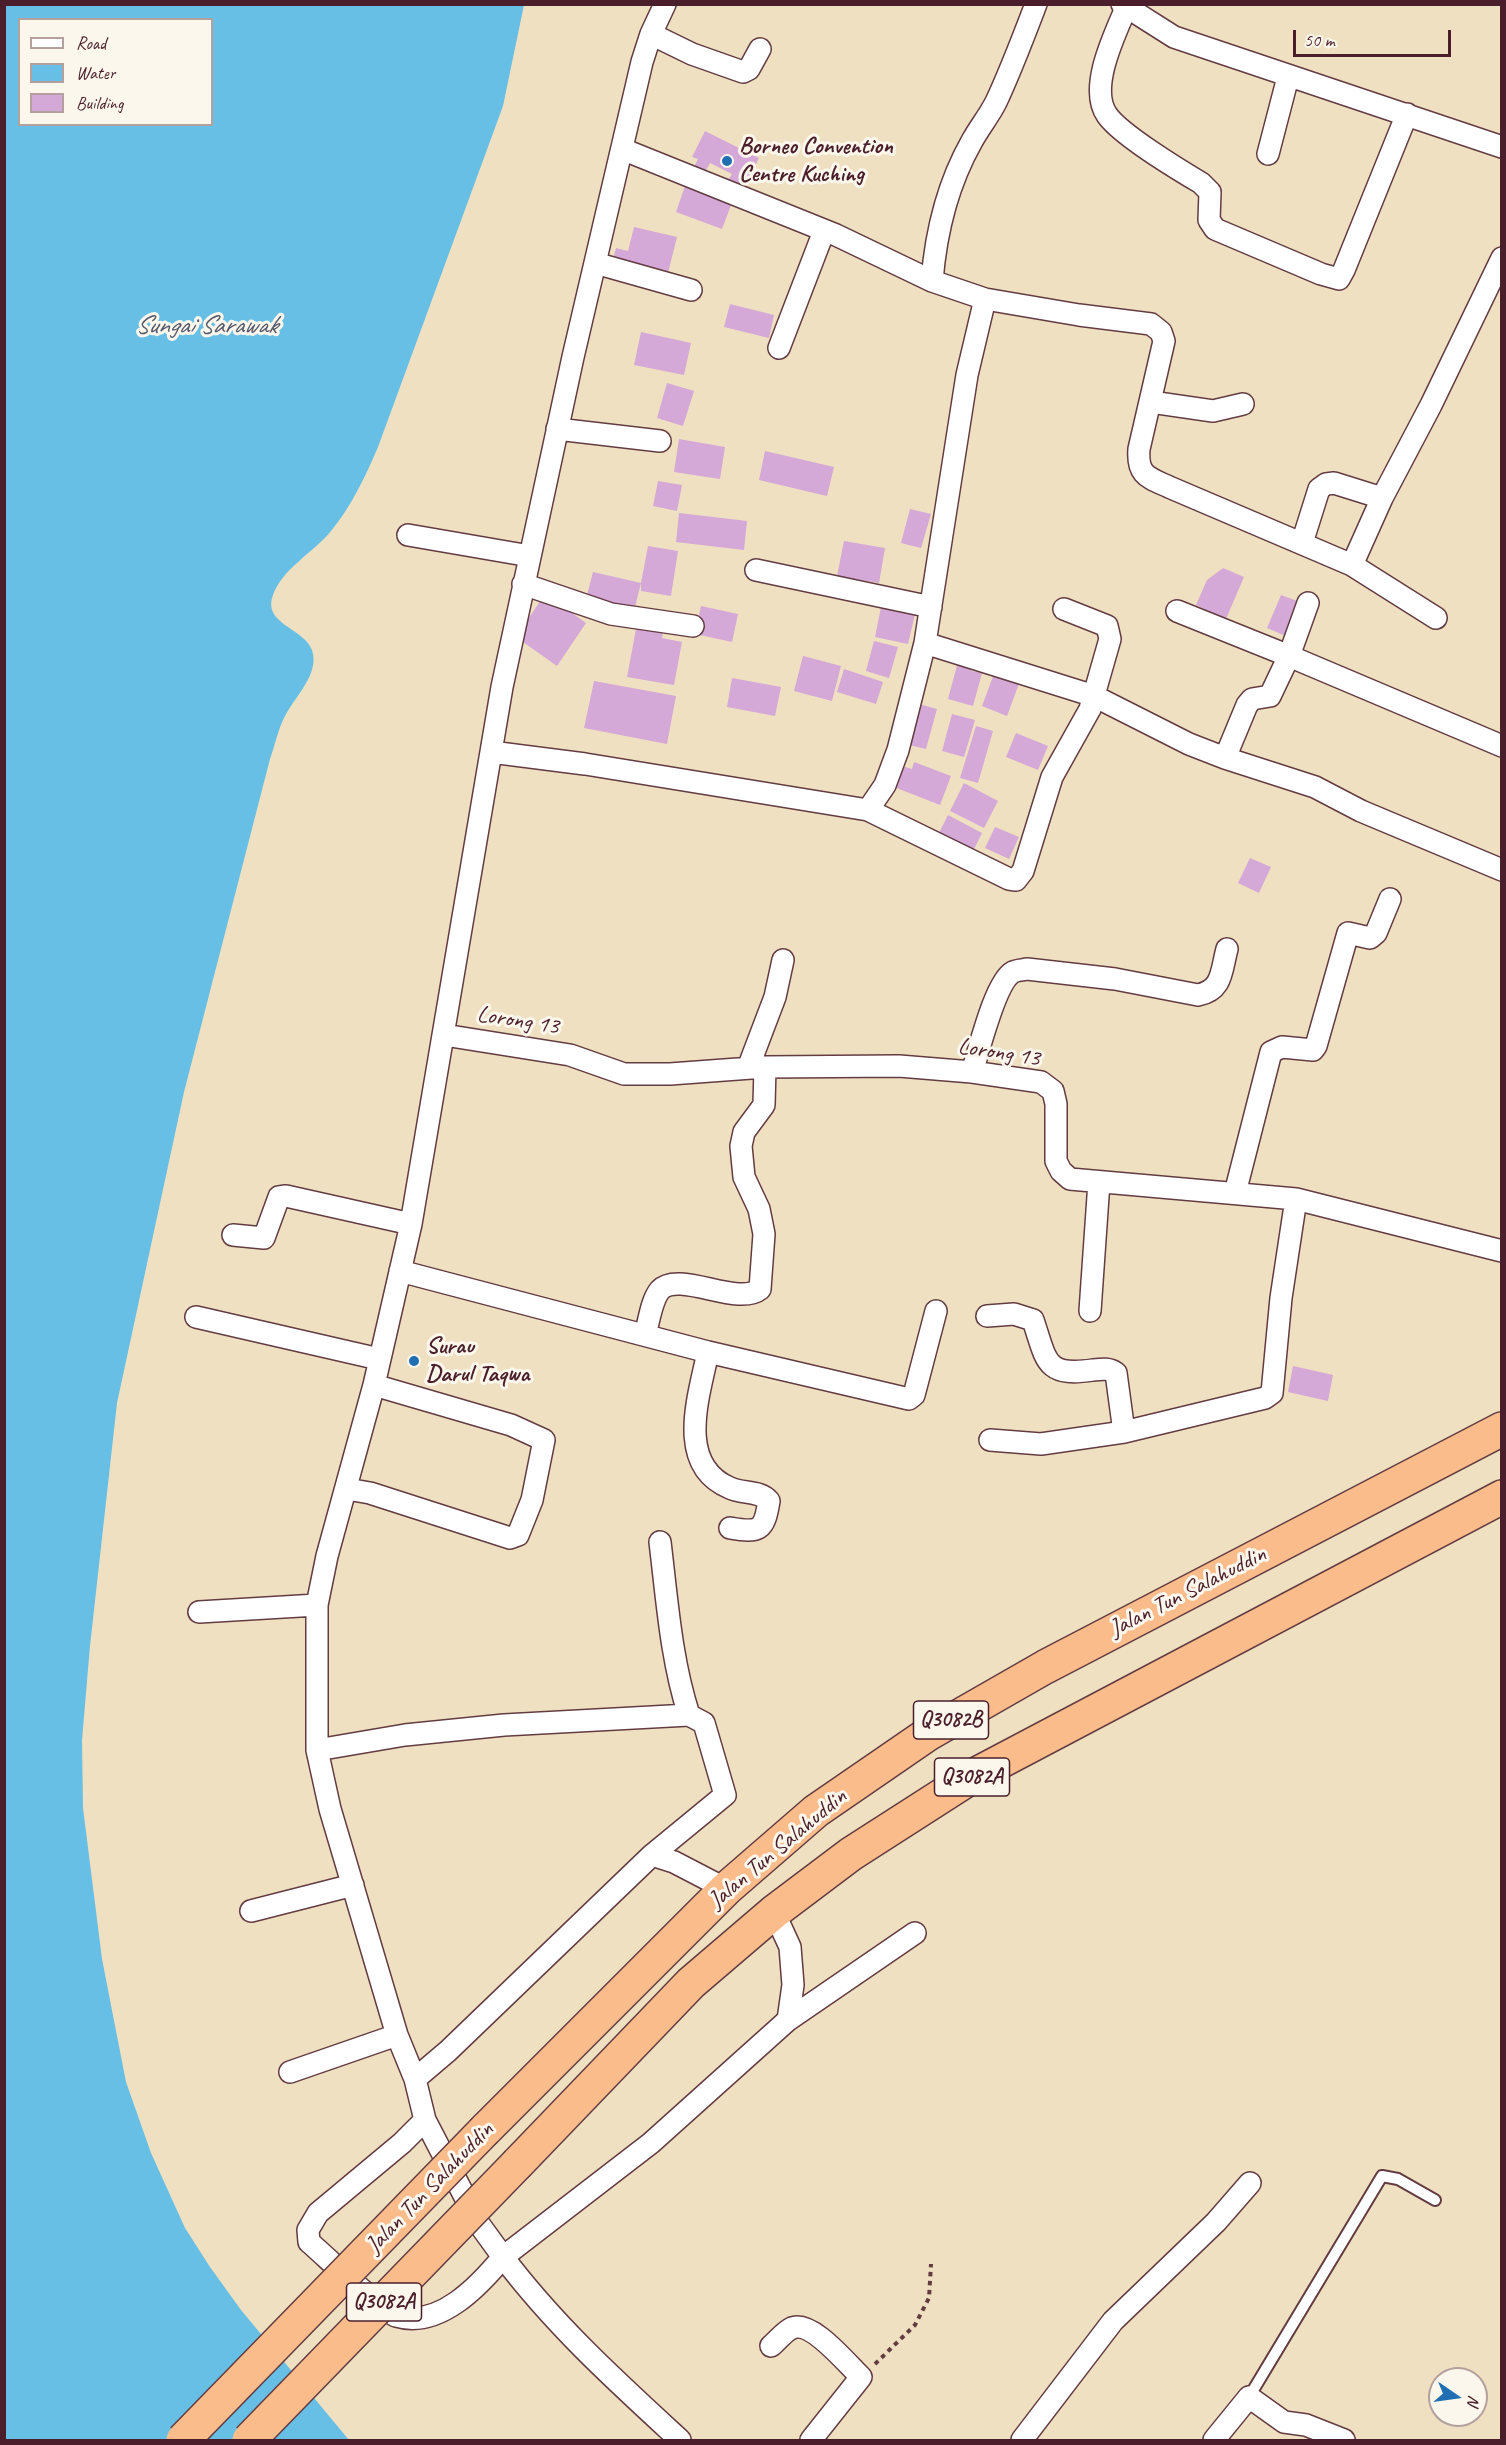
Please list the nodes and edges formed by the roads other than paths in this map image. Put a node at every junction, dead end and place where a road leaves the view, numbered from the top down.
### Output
1 (665, 4) edge
2 (1036, 4) edge
3 (1124, 6) edge
4 (651, 34) junction
5 (760, 49) dead end
6 (1288, 77) junction
7 (1407, 114) junction
8 (1502, 147) edge
9 (622, 149) junction
10 (1268, 154) dead end
11 (824, 231) junction
12 (1502, 258) edge
13 (595, 263) junction
14 (932, 281) junction
15 (691, 290) dead end
16 (985, 298) junction
17 (779, 348) dead end
18 (1151, 402) junction
19 (1243, 404) dead end
20 (557, 429) junction
21 (660, 441) dead end
22 (1382, 498) junction
23 (408, 535) dead end
24 (1302, 543) junction
25 (530, 556) junction
26 (1352, 565) junction
27 (756, 570) dead end
28 (524, 584) junction
29 (1308, 603) dead end
30 (931, 607) junction
31 (1064, 609) dead end
32 (1177, 611) dead end
33 (1436, 618) dead end
34 (693, 626) dead end
35 (925, 643) junction
36 (1289, 656) junction
37 (1094, 696) junction
38 (1502, 746) edge
39 (491, 752) junction
40 (1225, 758) junction
41 (868, 810) junction
42 (1502, 870) edge
43 (1390, 899) dead end
44 (1227, 949) dead end
45 (783, 960) dead end
46 (444, 1035) junction
47 (756, 1067) junction
48 (972, 1072) junction
49 (1100, 1182) junction
50 (1236, 1192) junction
51 (1296, 1199) junction
52 (411, 1224) junction
53 (233, 1234) dead end
54 (1502, 1251) edge
55 (400, 1271) junction
56 (936, 1311) dead end
57 (1090, 1311) dead end
58 (987, 1316) dead end
59 (196, 1317) dead end
60 (645, 1335) junction
61 (708, 1352) junction
62 (379, 1359) junction
63 (375, 1384) junction
64 (1502, 1430) edge
65 (1124, 1432) junction
66 (990, 1440) dead end
67 (346, 1489) junction
68 (1502, 1497) edge
69 (730, 1528) dead end
70 (660, 1542) dead end
71 (317, 1605) junction
72 (199, 1612) dead end
73 (690, 1714) junction
74 (317, 1750) junction
75 (652, 1855) junction
76 (353, 1885) junction
77 (726, 1889) junction
78 (251, 1911) dead end
79 (774, 1912) junction
80 (915, 1933) dead end
81 (788, 2020) junction
82 (397, 2035) junction
83 (290, 2072) dead end
84 (415, 2079) junction
85 (425, 2120) junction
86 (1250, 2183) dead end
87 (1435, 2200) dead end
88 (503, 2257) junction
89 (771, 2346) dead end
90 (1249, 2397) junction
91 (183, 2440) edge
92 (249, 2440) edge
93 (680, 2440) edge
94 (811, 2440) edge
95 (1022, 2440) edge
96 (1214, 2440) edge
97 (1344, 2440) edge

1 - 4 street
2 - 14 street
3 - 6 street
3 - 7 street
4 - 5 street
4 - 9 street
6 - 7 street
6 - 10 street
7 - 8 street
9 - 11 street
9 - 13 street
11 - 14 street
11 - 17 street
12 - 22 street
13 - 15 street
13 - 20 street
14 - 16 street
16 - 18 street
16 - 30 street
18 - 19 street
18 - 24 street
20 - 21 street
20 - 25 street
22 - 24 street
22 - 26 street
23 - 25 street
24 - 26 street
25 - 28 street
26 - 33 street
27 - 30 street
28 - 34 street
28 - 39 street
29 - 36 street
30 - 35 street
31 - 37 street
32 - 36 street
35 - 37 street
35 - 41 street
36 - 38 street
36 - 40 street
37 - 40 street
37 - 41 street
39 - 41 street
39 - 46 street
40 - 42 street
43 - 50 street
44 - 48 street
45 - 47 street
46 - 47 street, Lorong 13
46 - 52 street
47 - 48 street, Lorong 13
47 - 60 street
48 - 49 street, Lorong 13
49 - 50 street, Lorong 13
49 - 57 street
50 - 51 street, Lorong 13
51 - 54 street, Lorong 13
51 - 65 street
52 - 53 street
52 - 55 street
55 - 60 street
55 - 62 street
56 - 61 street
58 - 65 street
59 - 62 street
60 - 61 street
61 - 69 street
62 - 63 street
63 - 67 street
63 - 67 street
64 - 77 highway, Jalan Tun Salahuddin / Q3082B
65 - 66 street
67 - 71 street
68 - 79 highway, Jalan Tun Salahuddin / Q3082A
70 - 73 street
71 - 72 street
71 - 74 street
73 - 74 street
73 - 75 street
74 - 76 street
75 - 77 street
75 - 84 street
76 - 78 street
76 - 82 street
77 - 91 highway, Jalan Tun Salahuddin / Q3082B, bridge
79 - 81 street
79 - 92 highway, Jalan Tun Salahuddin / Q3082A, bridge
80 - 81 street
81 - 88 street
82 - 83 street
82 - 84 street
84 - 85 street
85 - 88 street
85 - 88 street
86 - 95 street
87 - 90 lane
88 - 93 street
89 - 94 street
90 - 96 street
90 - 97 street

